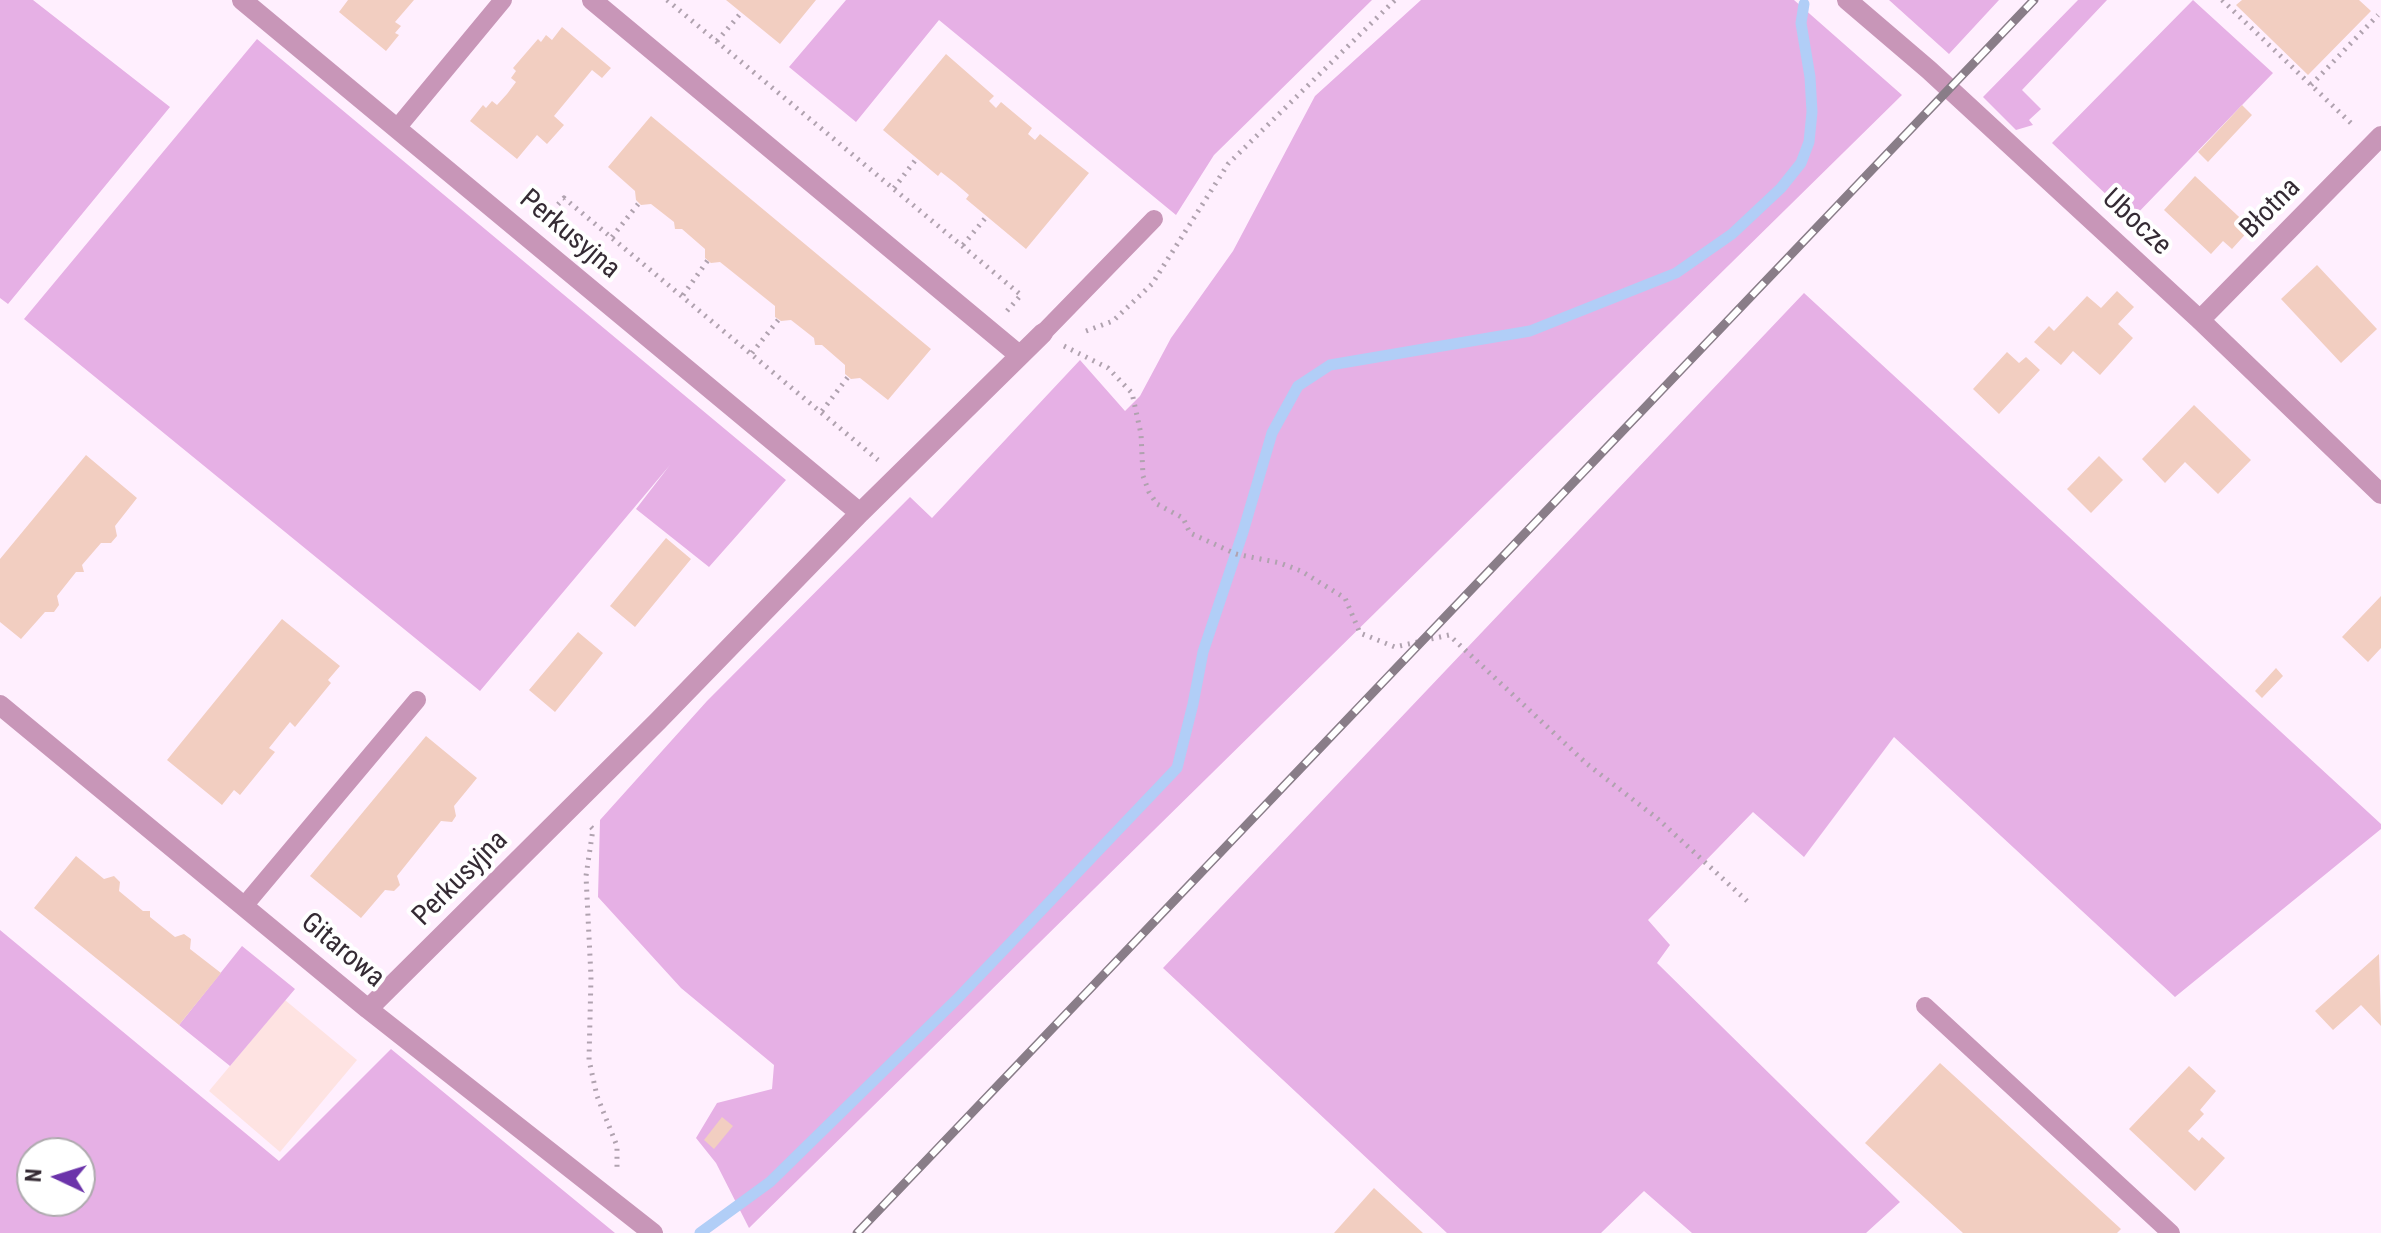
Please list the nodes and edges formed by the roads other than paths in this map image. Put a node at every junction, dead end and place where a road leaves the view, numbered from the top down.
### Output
1 (242, 0) edge
2 (503, 0) edge
3 (592, 0) edge
4 (1847, 0) edge
5 (397, 128) junction
6 (2377, 140) edge
7 (1154, 219) dead end
8 (2200, 320) junction
9 (1043, 333) joint
10 (1019, 355) junction
11 (2381, 494) edge
12 (860, 513) junction
13 (417, 700) dead end
14 (0, 705) edge
15 (244, 906) junction
16 (1925, 1006) dead end
17 (368, 1009) junction
18 (653, 1233) edge
19 (2171, 1233) edge

1 - 5 street, Perkusyjna
2 - 5 lane
3 - 10 street
4 - 8 street, Ubocze
5 - 12 street, Perkusyjna
6 - 8 street, Błotna
7 - 9 lane
8 - 11 street, Ubocze
9 - 10 street, Perkusyjna
10 - 12 street, Perkusyjna
12 - 17 street, Perkusyjna
13 - 15 lane
14 - 15 street, Gitarowa
15 - 17 street, Gitarowa
16 - 19 lane
17 - 18 street, Gitarowa

